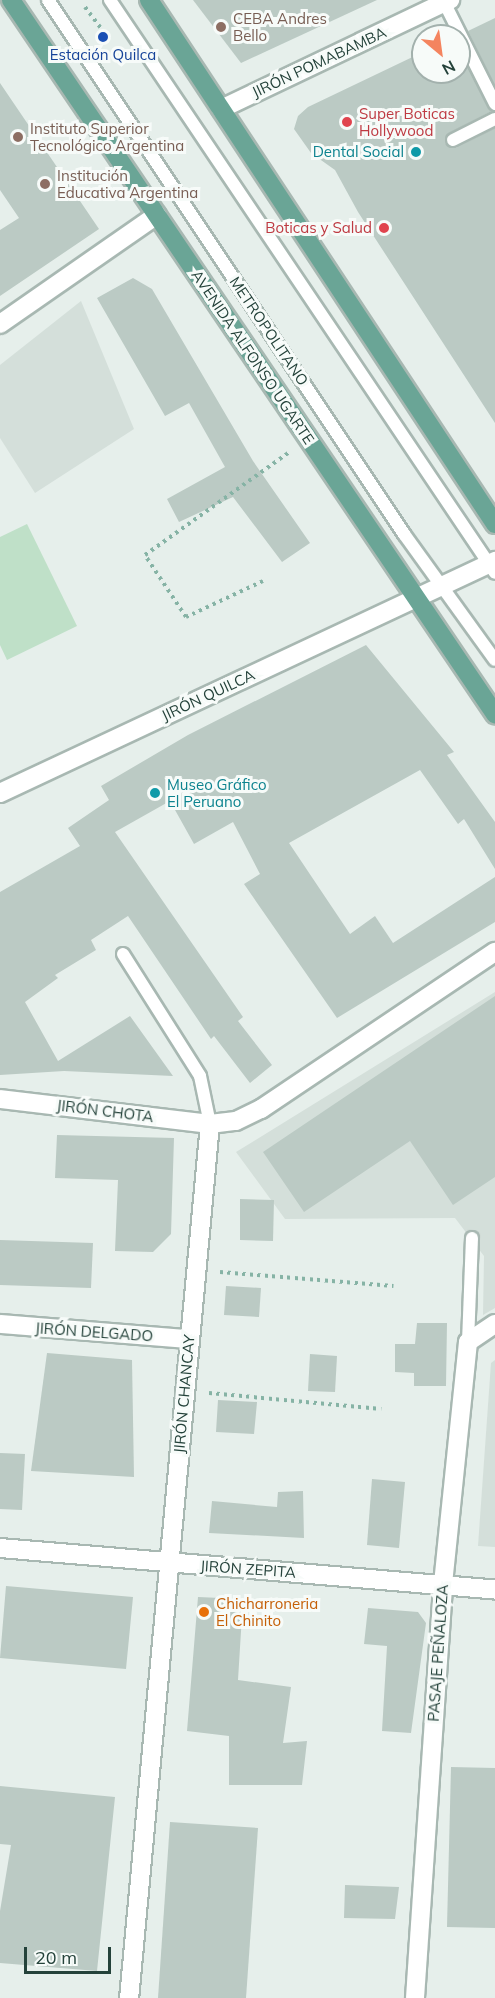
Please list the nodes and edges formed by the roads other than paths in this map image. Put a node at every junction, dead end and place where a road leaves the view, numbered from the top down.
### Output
1 (11, 0) edge
2 (48, 0) edge
3 (110, 0) edge
4 (149, 0) edge
5 (447, 1) edge
6 (495, 104) edge
7 (221, 109) junction
8 (495, 119) edge
9 (453, 140) dead end
10 (157, 215) junction
11 (0, 324) edge
12 (495, 524) edge
13 (493, 566) edge
14 (442, 586) junction
15 (417, 598) junction
16 (495, 660) edge
17 (495, 714) edge
18 (0, 793) edge
19 (495, 952) edge
20 (123, 954) dead end
21 (0, 1099) edge
22 (210, 1124) junction
23 (472, 1238) dead end
24 (0, 1324) edge
25 (495, 1324) edge
26 (188, 1339) junction
27 (468, 1342) junction
28 (0, 1548) edge
29 (170, 1563) junction
30 (443, 1584) junction
31 (495, 1590) edge
32 (129, 1998) edge
33 (415, 1998) edge

1 - 10 main road, AVENIDA ALFONSO UGARTE
2 - 14 lane, METROPOLITANO
3 - 13 lane
4 - 7 main road
5 - 6 lane
5 - 7 street, JIRÓN POMABAMBA
7 - 12 main road
8 - 9 lane
10 - 11 street
10 - 15 main road, AVENIDA ALFONSO UGARTE
13 - 14 street, JIRÓN QUILCA
14 - 15 street, JIRÓN QUILCA
14 - 16 lane, METROPOLITANO
15 - 17 main road, AVENIDA ALFONSO UGARTE
15 - 18 street, JIRÓN QUILCA
19 - 22 street
20 - 22 lane
21 - 22 street, JIRÓN CHOTA
22 - 26 street, JIRÓN CHANCAY
23 - 27 lane
24 - 26 street, JIRÓN DELGADO
25 - 27 street
26 - 29 street, JIRÓN CHANCAY
27 - 30 street, PASAJE PEÑALOZA
28 - 29 street, JIRÓN ZEPITA
29 - 30 street, JIRÓN ZEPITA
29 - 32 street, JIRÓN CHANCAY
30 - 31 street, JIRÓN ZEPITA
30 - 33 street, PASAJE PEÑALOZA

